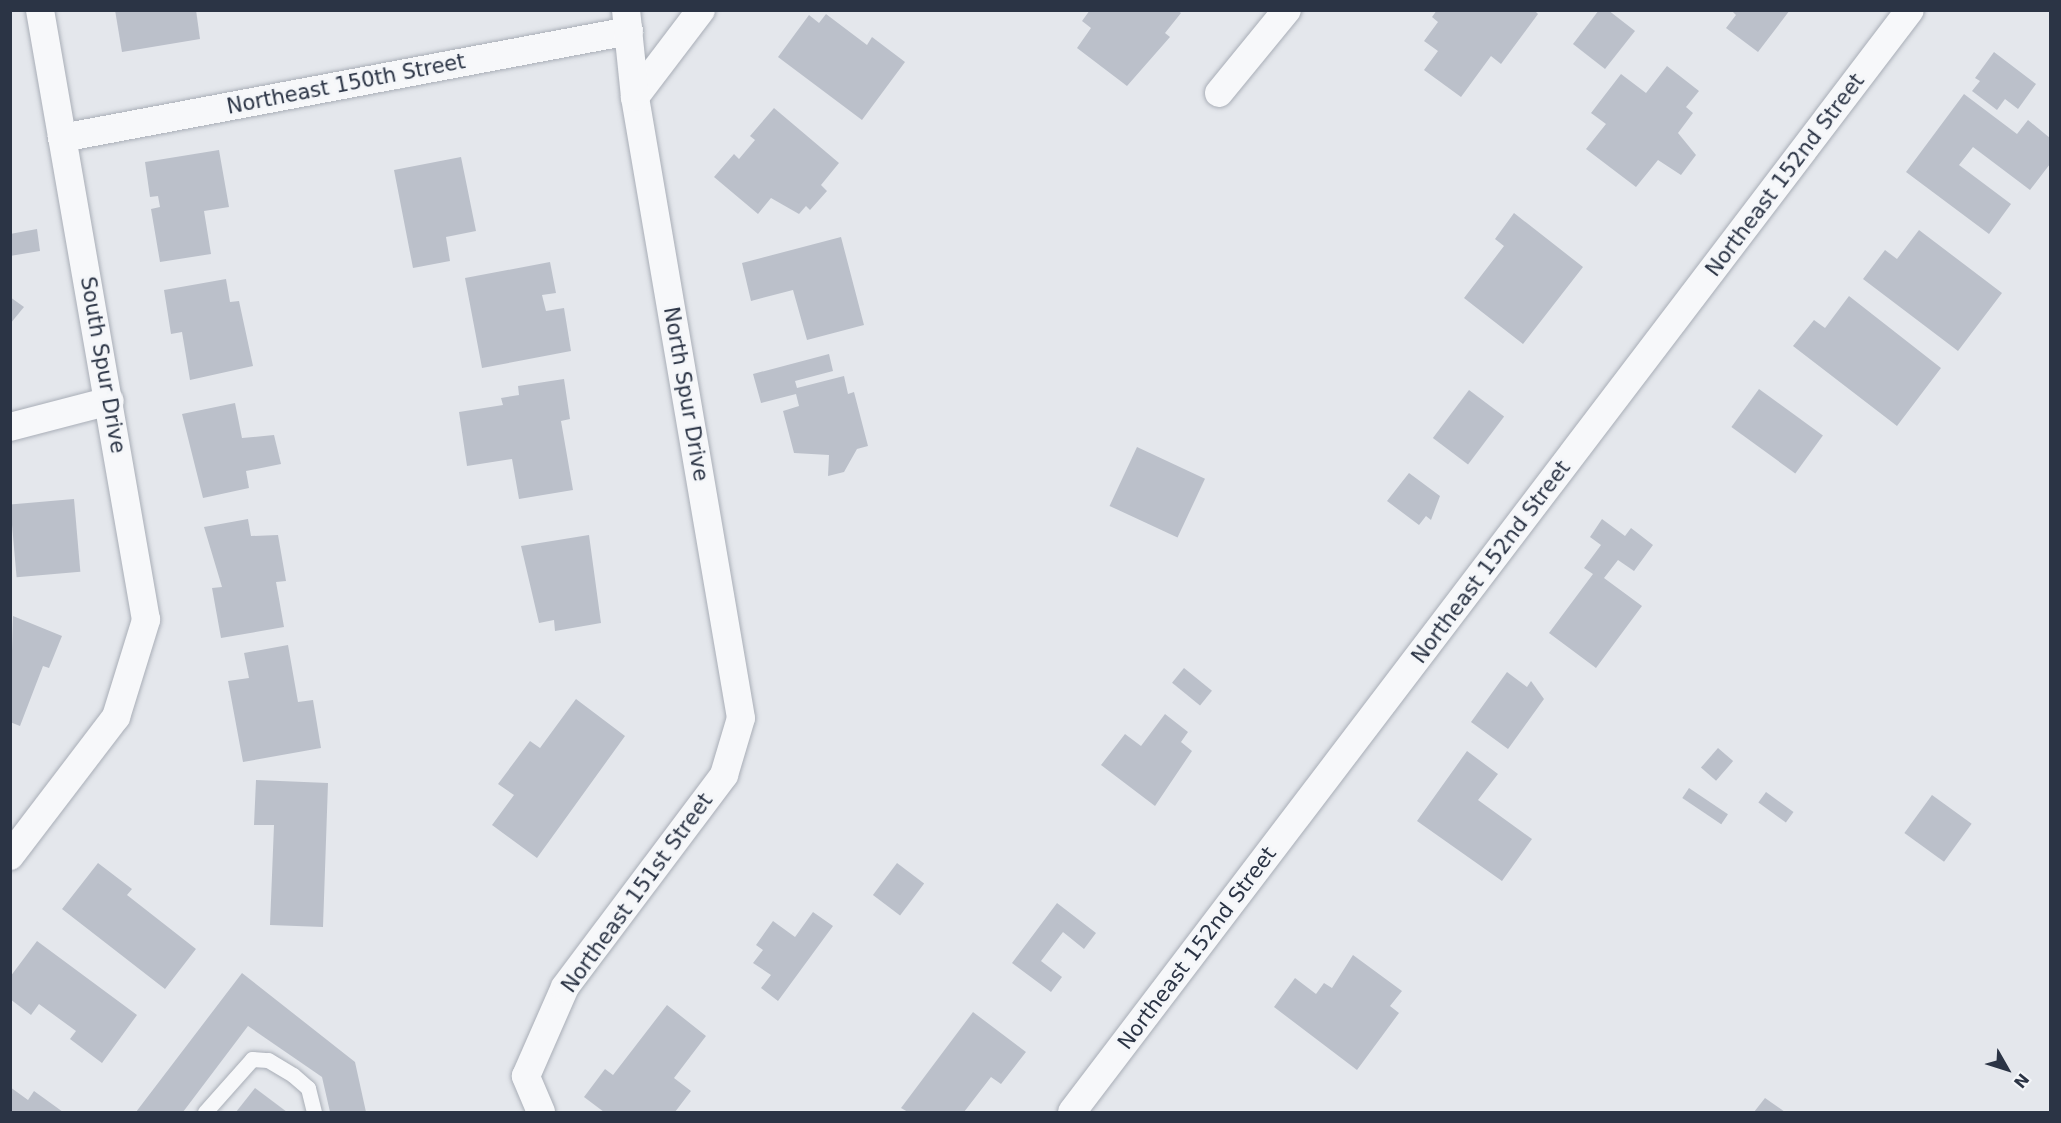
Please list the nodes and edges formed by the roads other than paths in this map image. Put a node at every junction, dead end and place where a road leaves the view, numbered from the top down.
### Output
1 (40, 10) edge
2 (701, 10) edge
3 (1287, 10) edge
4 (1910, 10) edge
5 (628, 21) edge
6 (1219, 93) dead end
7 (635, 97) junction
8 (63, 138) junction
9 (110, 401) junction
10 (10, 427) edge
11 (724, 776) joint
12 (10, 856) edge
13 (311, 1110) edge
14 (205, 1113) edge
15 (541, 1113) edge
16 (1072, 1113) edge

1 - 8 street, South Spur Drive
2 - 7 street
3 - 6 street
4 - 16 street, Northeast 152nd Street
5 - 7 street, North Spur Drive
5 - 8 street, Northeast 150th Street
7 - 11 street, North Spur Drive
8 - 9 street, South Spur Drive
9 - 10 street
9 - 12 street, South Spur Drive
11 - 15 street, Northeast 151st Street
13 - 14 lane

